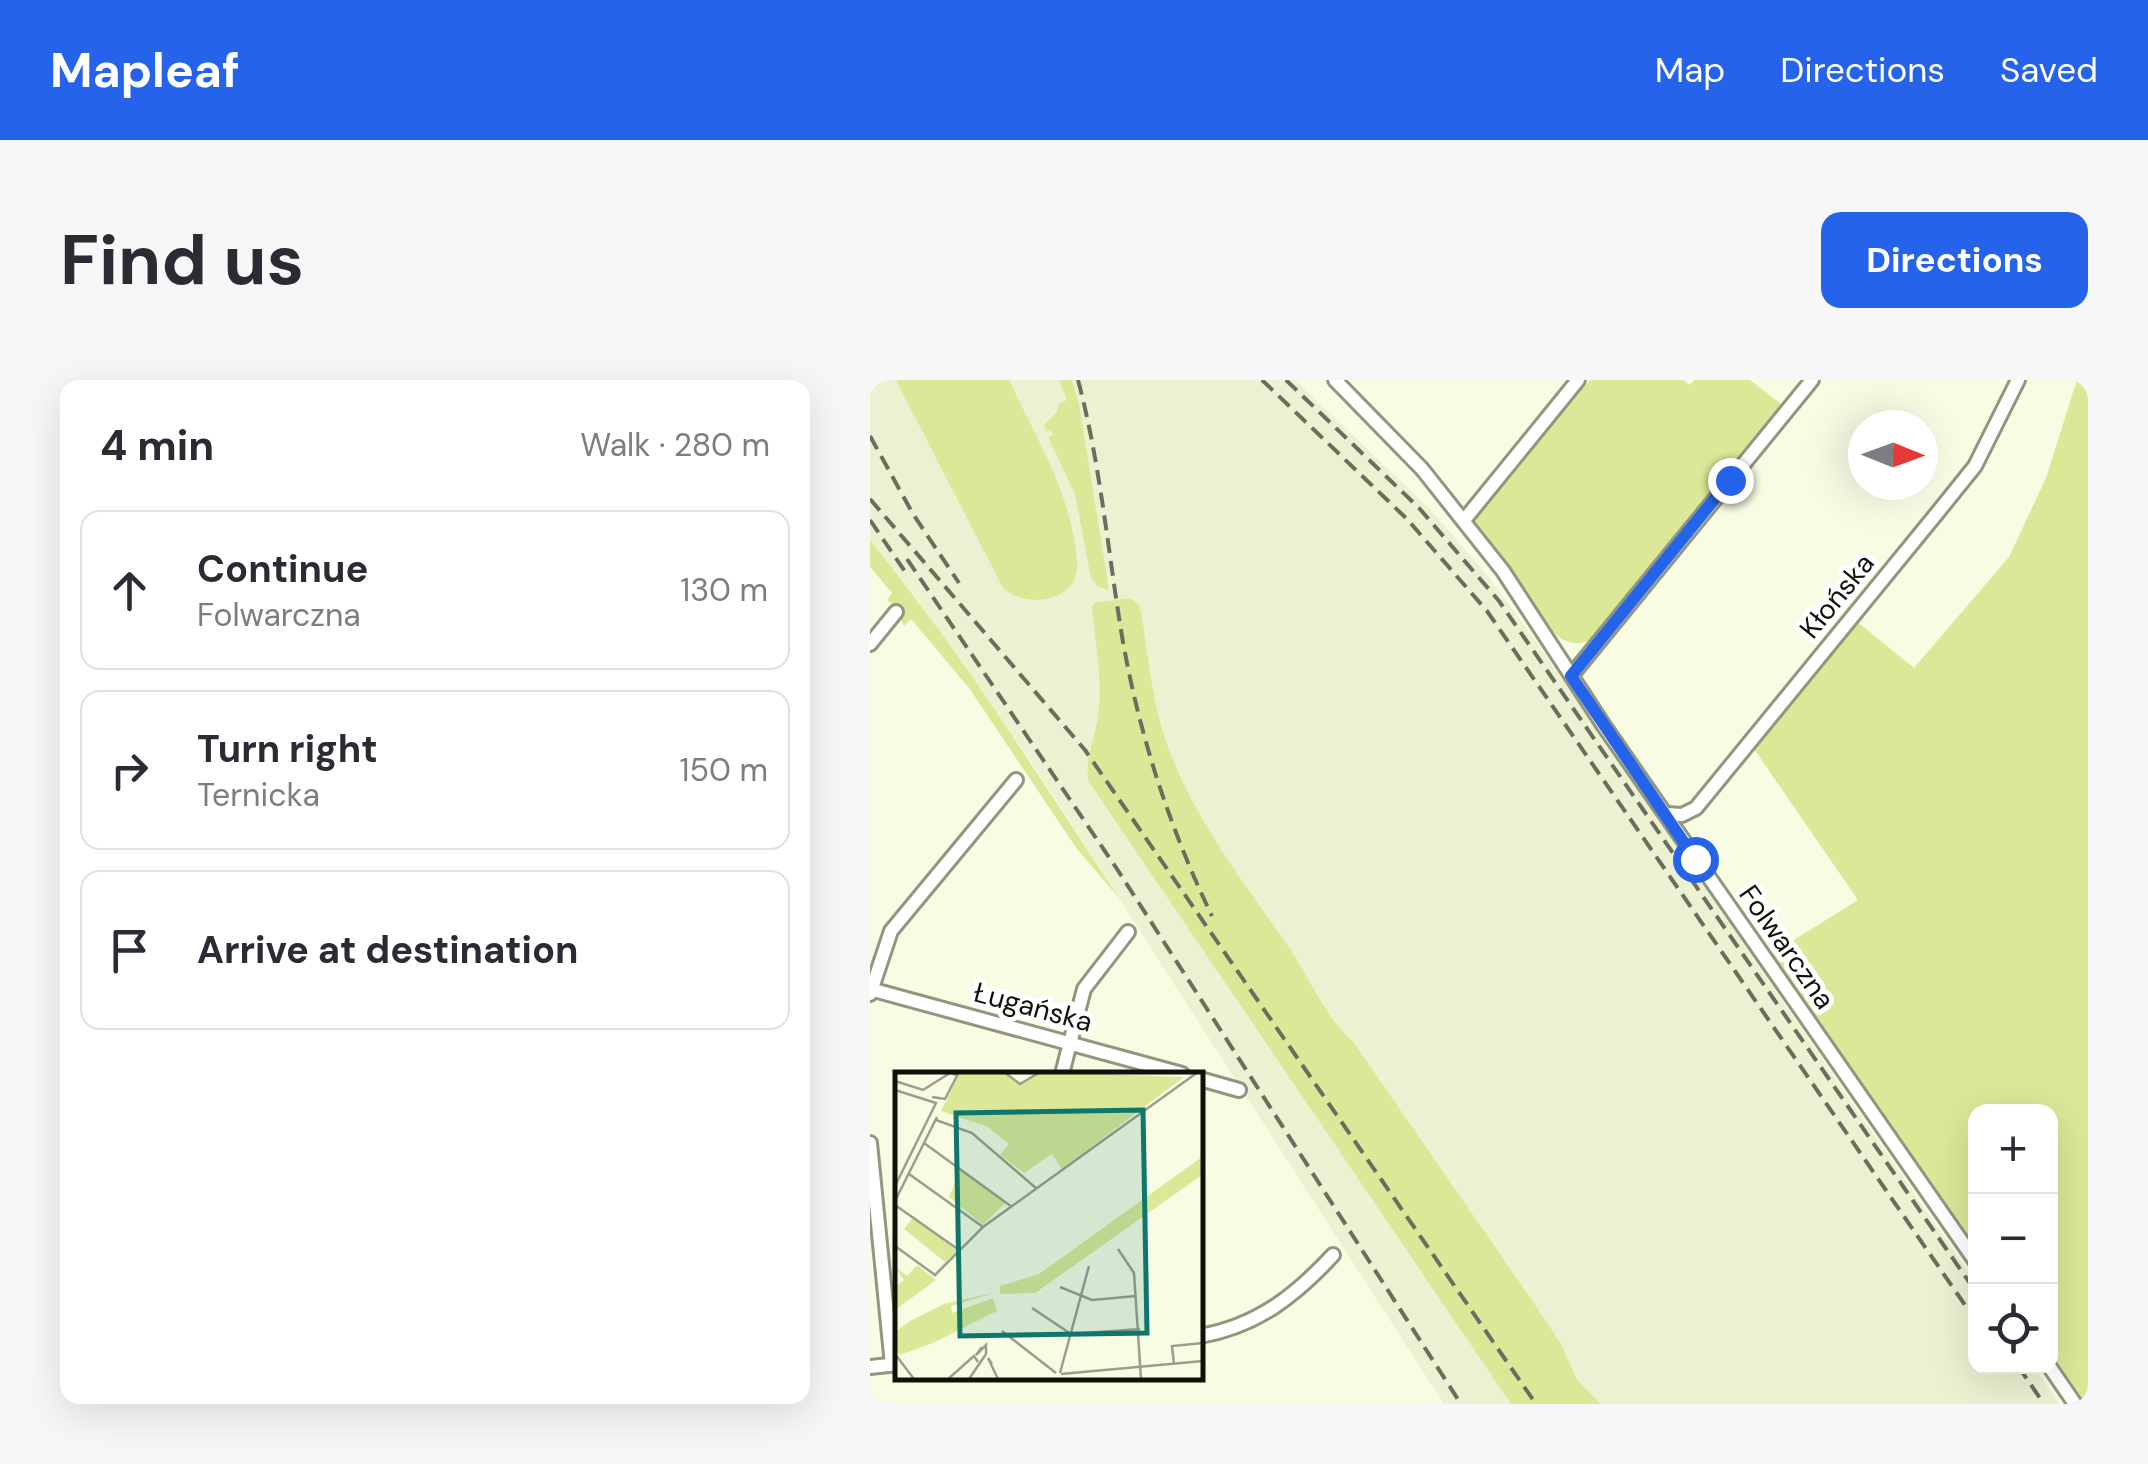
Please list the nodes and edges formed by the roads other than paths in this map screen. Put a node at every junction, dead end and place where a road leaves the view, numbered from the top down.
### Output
1 (1578, 380) edge
2 (1812, 380) edge
3 (2018, 380) edge
4 (1339, 382) edge
5 (1465, 519) junction
6 (896, 612) dead end
7 (870, 644) edge
8 (1571, 676) junction
9 (1016, 780) dead end
10 (1667, 814) junction
11 (1128, 932) dead end
12 (870, 991) edge
13 (1070, 1043) junction
14 (1063, 1072) edge
15 (1175, 1072) edge
16 (1202, 1080) edge
17 (1239, 1090) dead end
18 (870, 1143) edge
19 (1968, 1250) edge
20 (1333, 1254) dead end
21 (1202, 1336) edge
22 (894, 1364) edge
23 (870, 1366) edge
24 (2054, 1374) edge
25 (2075, 1404) edge

1 - 5 street
2 - 8 street
3 - 10 street, Kłońska
4 - 5 street, Folwarczna
5 - 8 street, Folwarczna
6 - 7 street
8 - 10 street, Folwarczna
9 - 12 street
10 - 19 street, Folwarczna
11 - 13 street
12 - 13 street, Ługańska
13 - 14 street
13 - 15 street, Ługańska
16 - 17 street
18 - 22 street
20 - 21 street
22 - 23 street
24 - 25 street

